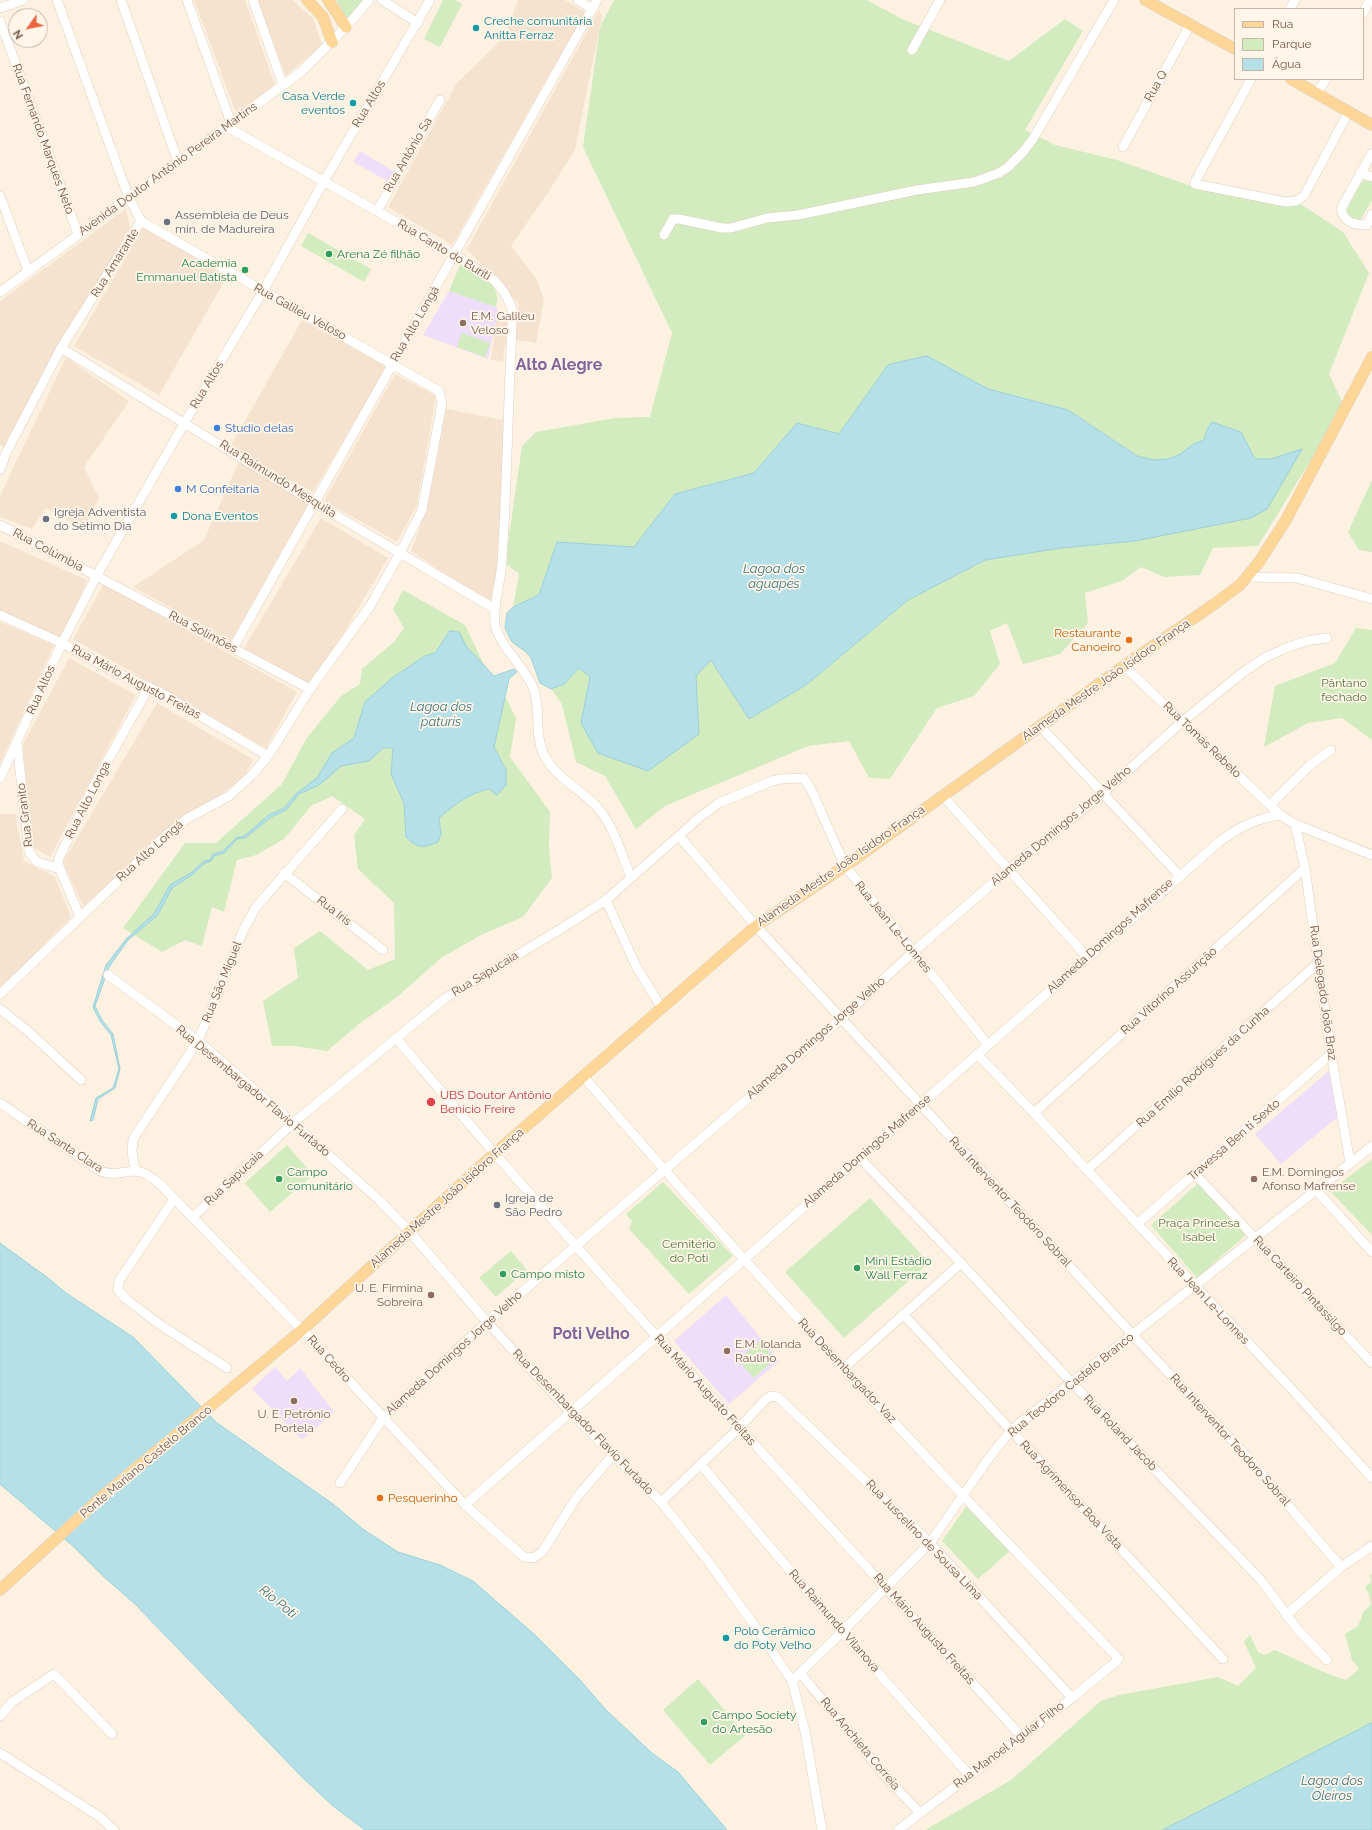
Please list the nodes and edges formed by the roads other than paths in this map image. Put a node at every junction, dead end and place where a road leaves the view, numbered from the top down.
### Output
1 (23, 0) edge
2 (57, 0) edge
3 (121, 0) edge
4 (187, 0) edge
5 (253, 0) edge
6 (307, 0) edge
7 (328, 0) edge
8 (369, 0) edge
9 (382, 0) edge
10 (430, 0) edge
11 (578, 0) edge
12 (597, 0) edge
13 (940, 0) edge
14 (1114, 0) edge
15 (1145, 0) edge
16 (1370, 0) edge
17 (0, 8) edge
18 (592, 9) junction
19 (1364, 11) edge
20 (0, 21) edge
21 (418, 23) junction
22 (1190, 25) junction
23 (346, 28) junction
24 (332, 42) junction
25 (1234, 48) edge
26 (912, 50) dead end
27 (1251, 80) edge
28 (1293, 80) edge
29 (1325, 80) edge
30 (283, 85) junction
31 (1318, 93) junction
32 (440, 100) dead end
33 (1349, 111) junction
34 (1371, 123) edge
35 (229, 125) junction
36 (1123, 147) dead end
37 (1372, 153) edge
38 (178, 162) junction
39 (1360, 173) junction
40 (1372, 177) edge
41 (324, 181) junction
42 (0, 196) edge
43 (129, 198) junction
44 (377, 211) junction
45 (1372, 214) edge
46 (140, 221) junction
47 (1370, 228) edge
48 (78, 234) junction
49 (664, 235) dead end
50 (455, 255) junction
51 (28, 271) junction
52 (263, 291) junction
53 (0, 292) edge
54 (61, 348) junction
55 (1372, 357) edge
56 (393, 364) junction
57 (439, 391) joint
58 (185, 422) junction
59 (3, 452) edge
60 (0, 470) edge
61 (315, 502) junction
62 (0, 525) edge
63 (400, 553) junction
64 (96, 575) junction
65 (1248, 577) junction
66 (1372, 598) edge
67 (495, 609) junction
68 (0, 614) edge
69 (1326, 638) dead end
70 (62, 643) junction
71 (233, 648) junction
72 (1124, 666) junction
73 (149, 687) junction
74 (310, 689) junction
75 (1183, 721) junction
76 (1040, 726) junction
77 (17, 742) junction
78 (1331, 750) dead end
79 (268, 756) junction
80 (0, 778) edge
81 (804, 778) joint
82 (1103, 793) junction
83 (942, 795) junction
84 (1270, 805) junction
85 (342, 809) dead end
86 (1280, 815) junction
87 (1296, 824) junction
88 (680, 836) junction
89 (1372, 855) edge
90 (845, 866) junction
91 (1305, 868) junction
92 (60, 869) junction
93 (1008, 870) junction
94 (284, 873) junction
95 (1179, 876) junction
96 (632, 877) junction
97 (606, 900) junction
98 (80, 917) junction
99 (756, 926) junction
100 (383, 950) dead end
101 (913, 952) junction
102 (1087, 958) junction
103 (1318, 963) junction
104 (108, 975) dead end
105 (0, 994) edge
106 (661, 1007) junction
107 (0, 1009) edge
108 (842, 1018) junction
109 (396, 1038) junction
110 (198, 1041) junction
111 (988, 1045) junction
112 (977, 1054) junction
113 (1331, 1054) junction
114 (584, 1076) junction
115 (81, 1080) dead end
116 (0, 1103) edge
117 (921, 1104) junction
118 (1034, 1113) junction
119 (293, 1123) junction
120 (1372, 1146) edge
121 (494, 1154) junction
122 (860, 1158) junction
123 (1350, 1162) junction
124 (664, 1170) junction
125 (1087, 1170) junction
126 (135, 1171) junction
127 (1196, 1174) junction
128 (1316, 1190) junction
129 (174, 1199) junction
130 (193, 1217) junction
131 (1137, 1224) junction
132 (410, 1232) junction
133 (1256, 1238) junction
134 (576, 1246) junction
135 (1372, 1252) edge
136 (743, 1259) junction
137 (961, 1262) junction
138 (1194, 1285) junction
139 (903, 1314) junction
140 (487, 1322) junction
141 (302, 1330) junction
142 (1133, 1335) junction
143 (656, 1336) junction
144 (271, 1356) joint
145 (1372, 1363) edge
146 (227, 1368) dead end
147 (844, 1368) junction
148 (1072, 1383) junction
149 (570, 1412) junction
150 (382, 1418) junction
151 (739, 1428) junction
152 (1011, 1430) junction
153 (613, 1455) junction
154 (701, 1465) junction
155 (1372, 1478) edge
156 (340, 1483) dead end
157 (961, 1496) junction
158 (661, 1502) junction
159 (465, 1505) junction
160 (930, 1543) junction
161 (1372, 1546) edge
162 (1341, 1567) junction
163 (886, 1587) junction
164 (0, 1590) edge
165 (1286, 1614) junction
166 (842, 1632) junction
167 (1119, 1659) joint
168 (1223, 1659) dead end
169 (1327, 1660) dead end
170 (801, 1674) junction
171 (792, 1681) junction
172 (1072, 1698) junction
173 (0, 1716) edge
174 (112, 1734) dead end
175 (1021, 1736) junction
176 (0, 1753) edge
177 (969, 1775) junction
178 (920, 1813) junction
179 (114, 1830) edge
180 (822, 1830) edge
181 (898, 1830) edge

1 - 17 street
2 - 43 street, Rua Amarante
3 - 38 street
4 - 35 street
5 - 30 street
6 - 24 main road
7 - 23 main road
8 - 23 street, Avenida Doutor Antônio Pereira Martins
9 - 21 street
10 - 21 street, Rua Altos
11 - 18 street
12 - 18 street, Rua Alto Longá
13 - 26 street
14 - 49 street
15 - 22 main road
16 - 19 street
18 - 50 street, Rua Alto Longá
20 - 48 street, Rua Fernando Marques Neto
21 - 41 street, Rua Altos
22 - 25 main road
22 - 36 street, Rua Q
23 - 24 street, Avenida Doutor Antônio Pereira Martins
24 - 30 street, Avenida Doutor Antônio Pereira Martins
27 - 33 street
28 - 31 main road
29 - 31 street
30 - 35 street, Avenida Doutor Antônio Pereira Martins
31 - 33 main road
32 - 44 street, Rua Antônio Sa
33 - 34 main road
35 - 38 street, Avenida Doutor Antônio Pereira Martins
35 - 41 street, Rua Canto do Buriti
37 - 39 street
38 - 43 street, Avenida Doutor Antônio Pereira Martins
39 - 40 street
39 - 47 street
41 - 44 street, Rua Canto do Buriti
41 - 52 street, Rua Altos
42 - 51 street
43 - 46 street, Rua Amarante
43 - 48 street, Avenida Doutor Antônio Pereira Martins
44 - 50 street, Rua Canto do Buriti
45 - 47 street
46 - 52 street, Rua Galileu Veloso
46 - 54 street, Rua Amarante
48 - 51 street, Avenida Doutor Antônio Pereira Martins
50 - 56 street, Rua Alto Longá
50 - 67 street, Rua Canto do Buriti
51 - 53 street, Avenida Doutor Antônio Pereira Martins
52 - 56 street, Rua Galileu Veloso
52 - 58 street, Rua Altos
54 - 58 street, Rua Raimundo Mesquita
54 - 59 street, Rua Amarante
55 - 65 main road, Alameda Mestre João Isidoro França
56 - 57 street, Rua Galileu Veloso
56 - 61 street, Rua Alto Longá
57 - 63 street, Rua Alto Longá
58 - 61 street, Rua Raimundo Mesquita
58 - 64 street, Rua Altos
59 - 60 street, Rua Amarante
61 - 63 street, Rua Raimundo Mesquita
61 - 71 street, Rua Alto Longá
62 - 64 street, Rua Colúmbia
63 - 67 street, Rua Raimundo Mesquita
63 - 74 street, Rua Alto Longá
64 - 70 street, Rua Altos
64 - 71 street, Rua Solimões
65 - 66 street
65 - 72 main road, Alameda Mestre João Isidoro França
67 - 96 street
68 - 70 street, Rua Mário Augusto Freitas
69 - 75 street, Alameda Domingos Jorge Velho
70 - 73 street, Rua Mário Augusto Freitas
70 - 77 street, Rua Altos
71 - 74 street, Rua Solimões
72 - 75 street, Rua Tomas Rebelo
72 - 76 main road, Alameda Mestre João Isidoro França
73 - 79 street, Rua Mário Augusto Freitas
73 - 92 street, Rua Alto Longa
74 - 79 street, Rua Alto Longá
75 - 82 street, Alameda Domingos Jorge Velho
75 - 84 street, Rua Tomas Rebelo
76 - 82 street
76 - 83 main road, Alameda Mestre João Isidoro França
77 - 80 street, Rua Altos
77 - 92 street, Rua Granito
78 - 84 street
79 - 98 street, Rua Alto Longá
81 - 88 street, Rua Sapucaia
81 - 90 street, Rua Jean Le-Lonnes
82 - 93 street, Alameda Domingos Jorge Velho
82 - 95 street
83 - 90 main road, Alameda Mestre João Isidoro França
83 - 93 street
84 - 86 street, Rua Tomas Rebelo
85 - 94 street, Rua São Miguel
86 - 87 street, Rua Tomas Rebelo
86 - 95 street, Alameda Domingos Mafrense
87 - 89 street, Rua Tomas Rebelo
87 - 91 street, Rua Delegado João Braz
88 - 96 street, Rua Sapucaia
88 - 99 street, Rua Interventor Teodoro Sobral
90 - 99 main road, Alameda Mestre João Isidoro França
90 - 101 street, Rua Jean Le-Lonnes
91 - 103 street, Rua Delegado João Braz
91 - 118 street, Rua Vitorino Assunção
92 - 98 street
93 - 101 street, Alameda Domingos Jorge Velho
93 - 102 street
94 - 100 street, Rua Iris
94 - 110 street, Rua São Miguel
95 - 102 street, Alameda Domingos Mafrense
96 - 97 street, Rua Sapucaia
97 - 106 street
97 - 109 street, Rua Sapucaia
98 - 105 street, Rua Alto Longá
99 - 106 main road, Alameda Mestre João Isidoro França
99 - 108 street, Rua Interventor Teodoro Sobral
101 - 108 street, Alameda Domingos Jorge Velho
101 - 111 street, Rua Jean Le-Lonnes
102 - 111 street, Alameda Domingos Mafrense
103 - 113 street, Rua Delegado João Braz
103 - 125 street, Rua Emílio Rodrigues da Cunha
104 - 110 street, Rua Desembargador Flavio Furtado
106 - 114 main road, Alameda Mestre João Isidoro França
107 - 115 street
108 - 117 street, Rua Interventor Teodoro Sobral
108 - 124 street, Alameda Domingos Jorge Velho
109 - 119 street, Rua Sapucaia
109 - 121 street, Rua Mário Augusto Freitas
110 - 119 street, Rua Desembargador Flavio Furtado
110 - 126 street, Rua São Miguel
111 - 112 street, Alameda Domingos Mafrense
112 - 117 street, Alameda Domingos Mafrense
112 - 118 street, Rua Jean Le-Lonnes
113 - 123 street, Rua Delegado João Braz
113 - 127 street, Travessa Ben ti Sexto
114 - 121 main road, Alameda Mestre João Isidoro França
114 - 124 street, Rua Desembargador Vaz
116 - 126 street, Rua Santa Clara
117 - 122 street, Alameda Domingos Mafrense
117 - 142 street, Rua Interventor Teodoro Sobral
118 - 125 street, Rua Jean Le-Lonnes
119 - 130 street, Rua Sapucaia
119 - 132 street, Rua Desembargador Flavio Furtado
120 - 123 street, Rua Teodoro Castelo Branco
121 - 132 main road, Alameda Mestre João Isidoro França
121 - 134 street, Rua Mário Augusto Freitas
122 - 136 street, Alameda Domingos Mafrense
122 - 137 street, Rua Roland Jacob
123 - 128 street, Rua Teodoro Castelo Branco
124 - 134 street, Alameda Domingos Jorge Velho
124 - 136 street, Rua Desembargador Vaz
125 - 131 street, Rua Jean Le-Lonnes
126 - 129 street, Rua Cedro
127 - 131 street, Travessa Ben ti Sexto
127 - 133 street, Rua Carteiro Pintassilgo
128 - 133 street, Rua Teodoro Castelo Branco
128 - 135 street
129 - 130 street, Rua Cedro
129 - 146 street
130 - 141 street, Rua Cedro
131 - 138 street, Rua Jean Le-Lonnes
132 - 140 street, Rua Desembargador Flavio Furtado
132 - 141 main road, Alameda Mestre João Isidoro França
133 - 138 street, Rua Teodoro Castelo Branco
133 - 145 street, Rua Carteiro Pintassilgo
134 - 140 street, Alameda Domingos Jorge Velho
134 - 143 street, Rua Mário Augusto Freitas
136 - 143 street, Alameda Domingos Mafrense
136 - 147 street, Rua Desembargador Vaz
137 - 139 street
137 - 148 street, Rua Roland Jacob
138 - 142 street, Rua Teodoro Castelo Branco
138 - 155 street, Rua Jean Le-Lonnes
139 - 147 street
139 - 152 street, Rua Agrimensor Boa Vista
140 - 149 street, Rua Desembargador Flavio Furtado
140 - 150 street, Alameda Domingos Jorge Velho
141 - 144 main road, Alameda Mestre João Isidoro França
141 - 150 street, Rua Cedro
142 - 148 street, Rua Teodoro Castelo Branco
142 - 162 street, Rua Interventor Teodoro Sobral
143 - 149 street, Alameda Domingos Mafrense
143 - 151 street, Rua Mário Augusto Freitas
144 - 164 main road, Ponte Mariano Castelo Branco
147 - 157 street, Rua Desembargador Vaz
148 - 152 street, Rua Teodoro Castelo Branco
148 - 165 street, Rua Roland Jacob
149 - 153 street, Rua Desembargador Flavio Furtado
149 - 159 street, Alameda Domingos Mafrense
150 - 156 street, Alameda Domingos Jorge Velho
150 - 159 street, Rua Cedro
151 - 154 street
151 - 160 street, Rua Juscelino de Sousa Lima
151 - 163 street, Rua Mário Augusto Freitas
152 - 157 street, Rua Teodoro Castelo Branco
152 - 168 street, Rua Agrimensor Boa Vista
153 - 158 street, Rua Desembargador Flavio Furtado
153 - 159 street, Rua Cedro
154 - 158 street
154 - 166 street, Rua Raimundo Vilanova
157 - 160 street, Rua Teodoro Castelo Branco
157 - 167 street, Rua Desembargador Vaz
158 - 171 street, Rua Desembargador Flavio Furtado
160 - 163 street, Rua Teodoro Castelo Branco
160 - 172 street, Rua Juscelino de Sousa Lima
161 - 162 street
162 - 165 street
163 - 166 street, Rua Teodoro Castelo Branco
163 - 175 street, Rua Mário Augusto Freitas
165 - 169 street, Rua Roland Jacob
166 - 170 street, Rua Teodoro Castelo Branco
166 - 177 street, Rua Raimundo Vilanova
167 - 172 street, Rua Manoel Aguiar Filho
170 - 171 street, Rua Teodoro Castelo Branco
170 - 178 street, Rua Anchieta Correia
171 - 180 street, Rua Desembargador Flavio Furtado
172 - 175 street, Rua Manoel Aguiar Filho
173 - 174 street
175 - 177 street, Rua Manoel Aguiar Filho
176 - 179 street
177 - 178 street, Rua Manoel Aguiar Filho
178 - 181 street, Rua Manoel Aguiar Filho

